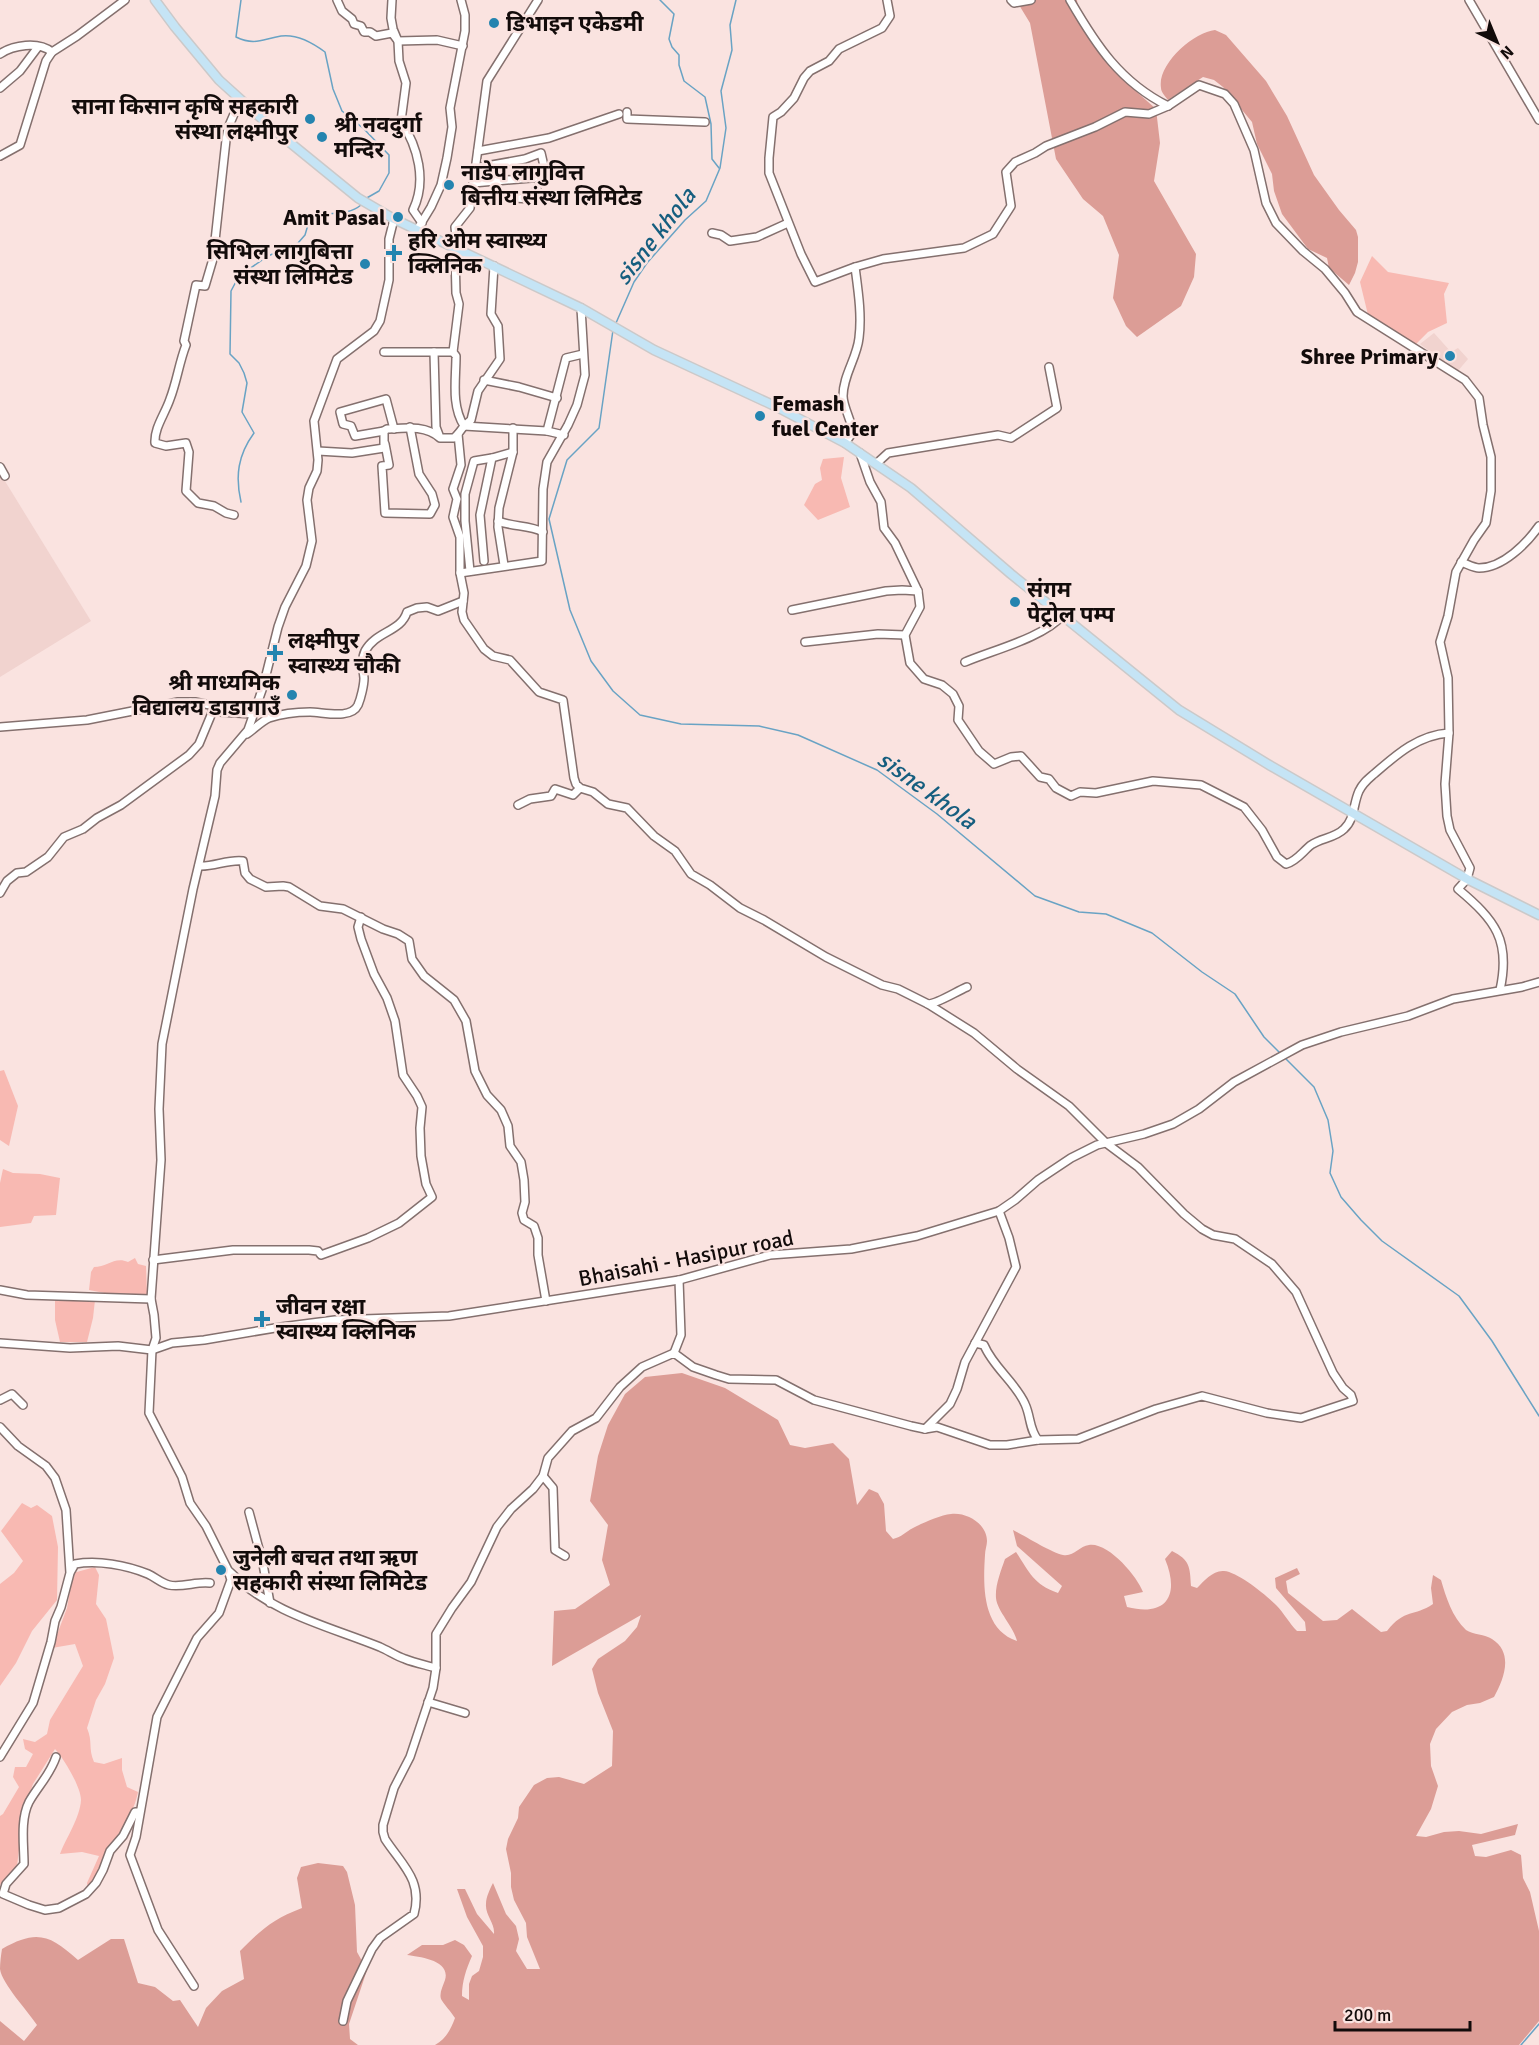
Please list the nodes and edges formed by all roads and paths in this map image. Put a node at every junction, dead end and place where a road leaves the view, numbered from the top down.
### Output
1 (126, 0) edge
2 (155, 0) edge
3 (337, 0) edge
4 (392, 0) edge
5 (461, 0) edge
6 (538, 0) edge
7 (887, 0) edge
8 (1011, 0) edge
9 (1031, 0) edge
10 (1070, 0) edge
11 (1470, 0) edge
12 (398, 41) junction
13 (464, 46) junction
14 (38, 47) junction
15 (52, 52) junction
16 (0, 54) edge
17 (0, 88) edge
18 (240, 100) junction
19 (1168, 106) junction
20 (627, 112) dead end
21 (619, 114) dead end
22 (1539, 120) edge
23 (705, 122) dead end
24 (478, 151) junction
25 (0, 156) edge
26 (475, 168) junction
27 (473, 183) junction
28 (537, 188) dead end
29 (472, 196) junction
30 (394, 219) junction
31 (788, 223) junction
32 (419, 226) junction
33 (712, 232) dead end
34 (457, 248) junction
35 (495, 266) junction
36 (855, 267) junction
37 (581, 308) junction
38 (384, 352) dead end
39 (434, 352) junction
40 (453, 352) junction
41 (583, 354) junction
42 (1049, 367) dead end
43 (484, 380) junction
44 (557, 398) junction
45 (464, 426) junction
46 (410, 427) junction
47 (513, 428) junction
48 (394, 429) junction
49 (384, 431) junction
50 (547, 431) junction
51 (458, 434) junction
52 (564, 435) junction
53 (440, 438) junction
54 (845, 443) junction
55 (385, 444) junction
56 (318, 451) junction
57 (513, 452) junction
58 (860, 453) junction
59 (492, 458) junction
60 (876, 464) junction
61 (0, 467) edge
62 (5, 476) dead end
63 (234, 515) dead end
64 (498, 521) junction
65 (1539, 526) edge
66 (543, 532) junction
67 (484, 561) dead end
68 (1461, 562) junction
69 (504, 566) junction
70 (470, 571) junction
71 (460, 573) junction
72 (918, 591) junction
73 (463, 601) junction
74 (792, 610) dead end
75 (1063, 615) junction
76 (905, 635) junction
77 (805, 642) dead end
78 (965, 662) dead end
79 (214, 708) junction
80 (253, 714) junction
81 (0, 727) edge
82 (1449, 733) junction
83 (240, 740) junction
84 (580, 788) junction
85 (518, 805) dead end
86 (1354, 814) junction
87 (199, 866) junction
88 (1467, 879) junction
89 (0, 893) edge
90 (1539, 915) edge
91 (361, 917) junction
92 (1539, 982) edge
93 (1531, 985) junction
94 (967, 987) dead end
95 (1539, 989) edge
96 (1500, 990) junction
97 (928, 1004) junction
98 (1106, 1143) junction
99 (999, 1211) junction
100 (153, 1260) junction
101 (679, 1280) junction
102 (0, 1290) edge
103 (151, 1299) junction
104 (546, 1301) junction
105 (0, 1343) edge
106 (975, 1343) junction
107 (152, 1350) junction
108 (674, 1353) junction
109 (0, 1401) edge
110 (23, 1405) dead end
111 (0, 1426) edge
112 (925, 1429) junction
113 (1038, 1440) junction
114 (543, 1476) junction
115 (249, 1512) dead end
116 (565, 1556) dead end
117 (228, 1570) junction
118 (70, 1574) junction
119 (210, 1583) dead end
120 (270, 1603) junction
121 (436, 1668) junction
122 (428, 1702) junction
123 (465, 1713) dead end
124 (0, 1757) edge
125 (56, 1757) dead end
126 (139, 1812) junction
127 (194, 1986) dead end
128 (343, 2020) dead end

1 - 15 street
2 - 18 main road
3 - 12 street
4 - 12 street
5 - 13 street
6 - 24 street
7 - 31 street
8 - 9 street
10 - 19 street
11 - 22 street
12 - 13 street
12 - 32 street
13 - 32 street
14 - 15 street
14 - 16 street
14 - 17 street
15 - 25 street
18 - 30 main road
18 - 63 street
19 - 36 street
19 - 68 street
20 - 23 street
21 - 24 street
24 - 26 street
26 - 27 street
26 - 27 street
27 - 29 street
28 - 29 street
29 - 34 street
30 - 32 main road
30 - 56 street
31 - 33 street
31 - 36 street
32 - 34 main road
34 - 35 main road
34 - 40 street
35 - 37 main road
35 - 43 street
36 - 54 street
37 - 41 street
37 - 54 main road
38 - 39 street
39 - 40 street
39 - 53 street
40 - 45 street
41 - 44 street
41 - 52 street
42 - 60 street
43 - 44 street
43 - 45 street
44 - 50 street
45 - 47 street
45 - 51 street
46 - 48 street
46 - 53 street
46 - 55 street
47 - 50 street
47 - 57 street
48 - 49 street
48 - 49 street
49 - 55 street
50 - 52 street
51 - 53 street
51 - 71 street
52 - 66 street
54 - 58 main road
55 - 56 street
56 - 80 street
57 - 59 street
57 - 64 street
58 - 60 main road
58 - 72 street
59 - 67 street
59 - 70 street
60 - 75 main road
61 - 62 street
64 - 66 street
64 - 69 street
65 - 68 street
66 - 69 street
68 - 82 street
69 - 70 street
70 - 71 street
71 - 73 street
72 - 74 street
72 - 76 street
73 - 83 street
73 - 84 street
75 - 78 street
75 - 86 main road
76 - 77 street
76 - 86 street
79 - 80 street
79 - 81 street
79 - 89 street
80 - 83 street
82 - 86 street
82 - 88 street
83 - 87 street
84 - 85 street
84 - 97 street
86 - 88 main road
87 - 91 street
87 - 100 street
88 - 90 main road
88 - 96 street
91 - 100 street
91 - 104 street
92 - 93 street, Bhaisahi - Hasipur road
93 - 95 street
93 - 96 street, Bhaisahi - Hasipur road
94 - 97 street
96 - 98 street, Bhaisahi - Hasipur road
97 - 98 street
98 - 99 street, Bhaisahi - Hasipur road
98 - 113 street
99 - 101 street, Bhaisahi - Hasipur road
99 - 106 street
100 - 103 street
101 - 104 street, Bhaisahi - Hasipur road
101 - 108 street
102 - 103 street
103 - 107 street
104 - 107 street, Bhaisahi - Hasipur road
105 - 107 street, Bhaisahi - Hasipur road
106 - 112 street
106 - 113 street
107 - 117 street
108 - 112 street
108 - 114 street
109 - 110 street
111 - 118 street
112 - 113 street
114 - 116 street
114 - 121 street
115 - 120 street
117 - 120 street
117 - 126 street
118 - 119 street
118 - 124 street
120 - 121 street
121 - 122 street
122 - 123 street
122 - 128 street
125 - 126 street
126 - 127 street

